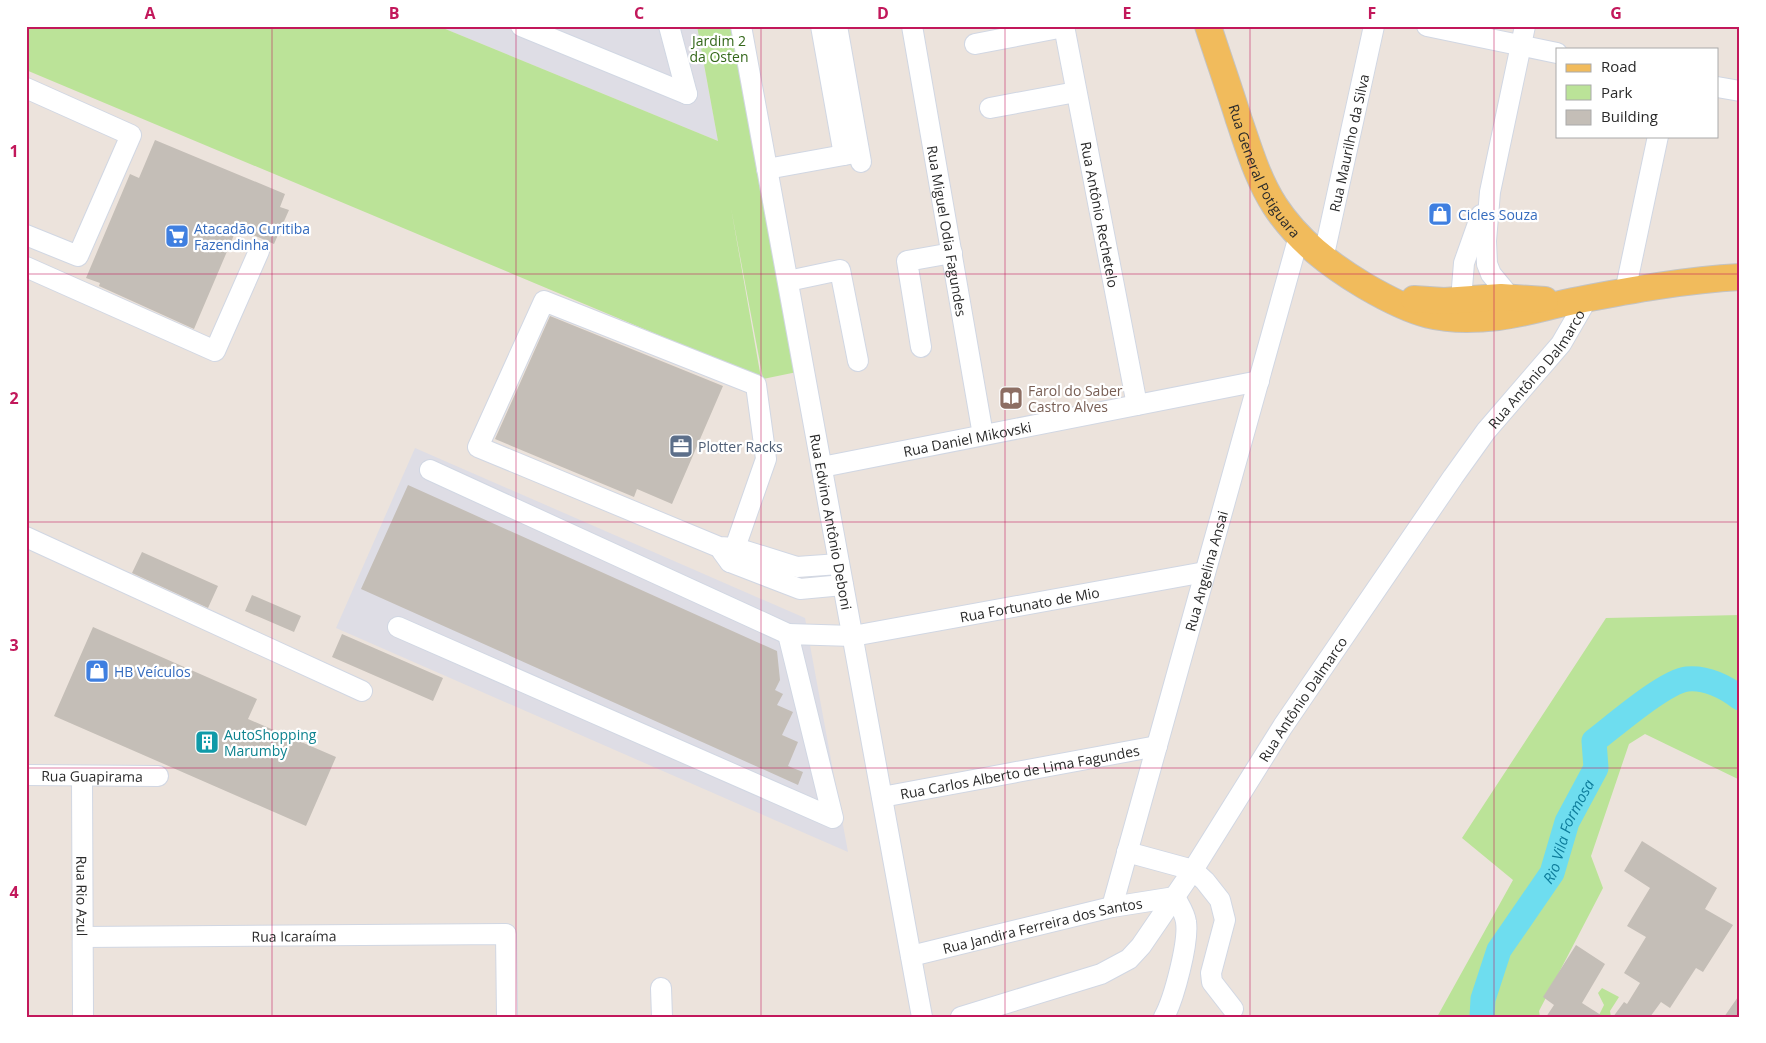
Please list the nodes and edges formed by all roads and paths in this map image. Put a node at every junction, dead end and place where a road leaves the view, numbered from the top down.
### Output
1 (521, 26) edge
2 (669, 26) edge
3 (741, 26) edge
4 (821, 26) edge
5 (837, 26) edge
6 (912, 26) edge
7 (1208, 26) edge
8 (1374, 26) edge
9 (1427, 26) edge
10 (1525, 26) edge
11 (1064, 27) edge
12 (549, 31) edge
13 (975, 44) dead end
14 (1521, 46) junction
15 (1556, 53) edge
16 (1718, 86) edge
17 (26, 88) edge
18 (1740, 91) edge
19 (1076, 92) junction
20 (990, 108) dead end
21 (1658, 138) edge
22 (855, 157) junction
23 (768, 169) junction
24 (1490, 192) junction
25 (26, 235) edge
26 (1299, 236) junction
27 (259, 251) dead end
28 (952, 253) junction
29 (1323, 259) junction
30 (26, 267) edge
31 (1740, 277) edge
32 (788, 281) junction
33 (1365, 286) junction
34 (1625, 292) junction
35 (1583, 299) junction
36 (1461, 300) junction
37 (1504, 307) junction
38 (921, 347) dead end
39 (858, 361) dead end
40 (1259, 381) junction
41 (1137, 405) junction
42 (983, 435) junction
43 (822, 467) junction
44 (430, 470) dead end
45 (26, 537) edge
46 (729, 552) junction
47 (839, 564) junction
48 (1205, 572) junction
49 (843, 585) junction
50 (398, 627) dead end
51 (788, 634) junction
52 (853, 636) junction
53 (362, 691) dead end
54 (1156, 746) junction
55 (26, 775) edge
56 (82, 776) junction
57 (158, 776) dead end
58 (882, 797) junction
59 (1127, 852) junction
60 (1193, 870) junction
61 (1175, 897) junction
62 (1112, 907) junction
63 (83, 937) junction
64 (911, 956) junction
65 (661, 988) dead end
66 (1233, 1009) dead end
67 (83, 1017) edge
68 (507, 1017) edge
69 (662, 1017) edge
70 (922, 1017) edge
71 (961, 1017) edge
72 (1164, 1017) edge

1 - 12 street
2 - 12 street
3 - 23 street, Rua Edvino Antônio Deboni
4 - 22 street
5 - 22 street
6 - 28 street, Rua Miguel Odia Fagundes
7 - 26 main road, Rua General Potiguara
8 - 29 street, Rua Maurilho da Silva
9 - 14 street
10 - 14 street
11 - 13 street
11 - 19 street, Rua Antônio Rechetelo
14 - 15 street
14 - 24 street
16 - 18 street
17 - 25 street
19 - 20 street
19 - 41 street, Rua Antônio Rechetelo
21 - 34 street
22 - 23 street
23 - 32 street, Rua Edvino Antônio Deboni
24 - 36 street
24 - 37 street
26 - 29 main road, Rua General Potiguara
26 - 40 street, Rua Angelina Ansai
27 - 30 street
28 - 38 street
28 - 42 street, Rua Miguel Odia Fagundes
29 - 33 main road, Rua General Potiguara
31 - 34 main road, Rua General Potiguara
32 - 39 street
32 - 43 street, Rua Edvino Antônio Deboni
33 - 36 main road, Rua General Potiguara
33 - 37 main road, Rua General Potiguara
34 - 35 main road, Rua General Potiguara
35 - 37 main road, Rua General Potiguara
35 - 60 street, Rua Antônio Dalmarco
36 - 37 main road
40 - 41 street, Rua Daniel Mikovski
40 - 48 street, Rua Angelina Ansai
41 - 42 street, Rua Daniel Mikovski
42 - 43 street, Rua Daniel Mikovski
43 - 47 street, Rua Edvino Antônio Deboni
44 - 51 street
45 - 53 street
46 - 46 street
46 - 47 street
46 - 49 street
47 - 49 street, Rua Edvino Antônio Deboni
48 - 52 street, Rua Fortunato de Mio
48 - 54 street, Rua Angelina Ansai
49 - 52 street, Rua Edvino Antônio Deboni
50 - 51 street
51 - 52 street, Rua Fortunato de Mio
52 - 58 street, Rua Edvino Antônio Deboni
54 - 58 street, Rua Carlos Alberto de Lima Fagundes
54 - 59 street, Rua Angelina Ansai
55 - 56 street, Rua Guapirama
56 - 57 street, Rua Guapirama
56 - 63 street, Rua Rio Azul
58 - 64 street, Rua Edvino Antônio Deboni
59 - 60 street
59 - 62 street, Rua Angelina Ansai
60 - 61 street, Rua Antônio Dalmarco
60 - 66 street
61 - 62 street, Rua Jandira Ferreira dos Santos
61 - 71 street, Rua Antônio Dalmarco
61 - 72 street
62 - 64 street, Rua Jandira Ferreira dos Santos
63 - 67 street, Rua Rio Azul
63 - 68 street, Rua Icaraíma
64 - 70 street, Rua Edvino Antônio Deboni
65 - 69 street

